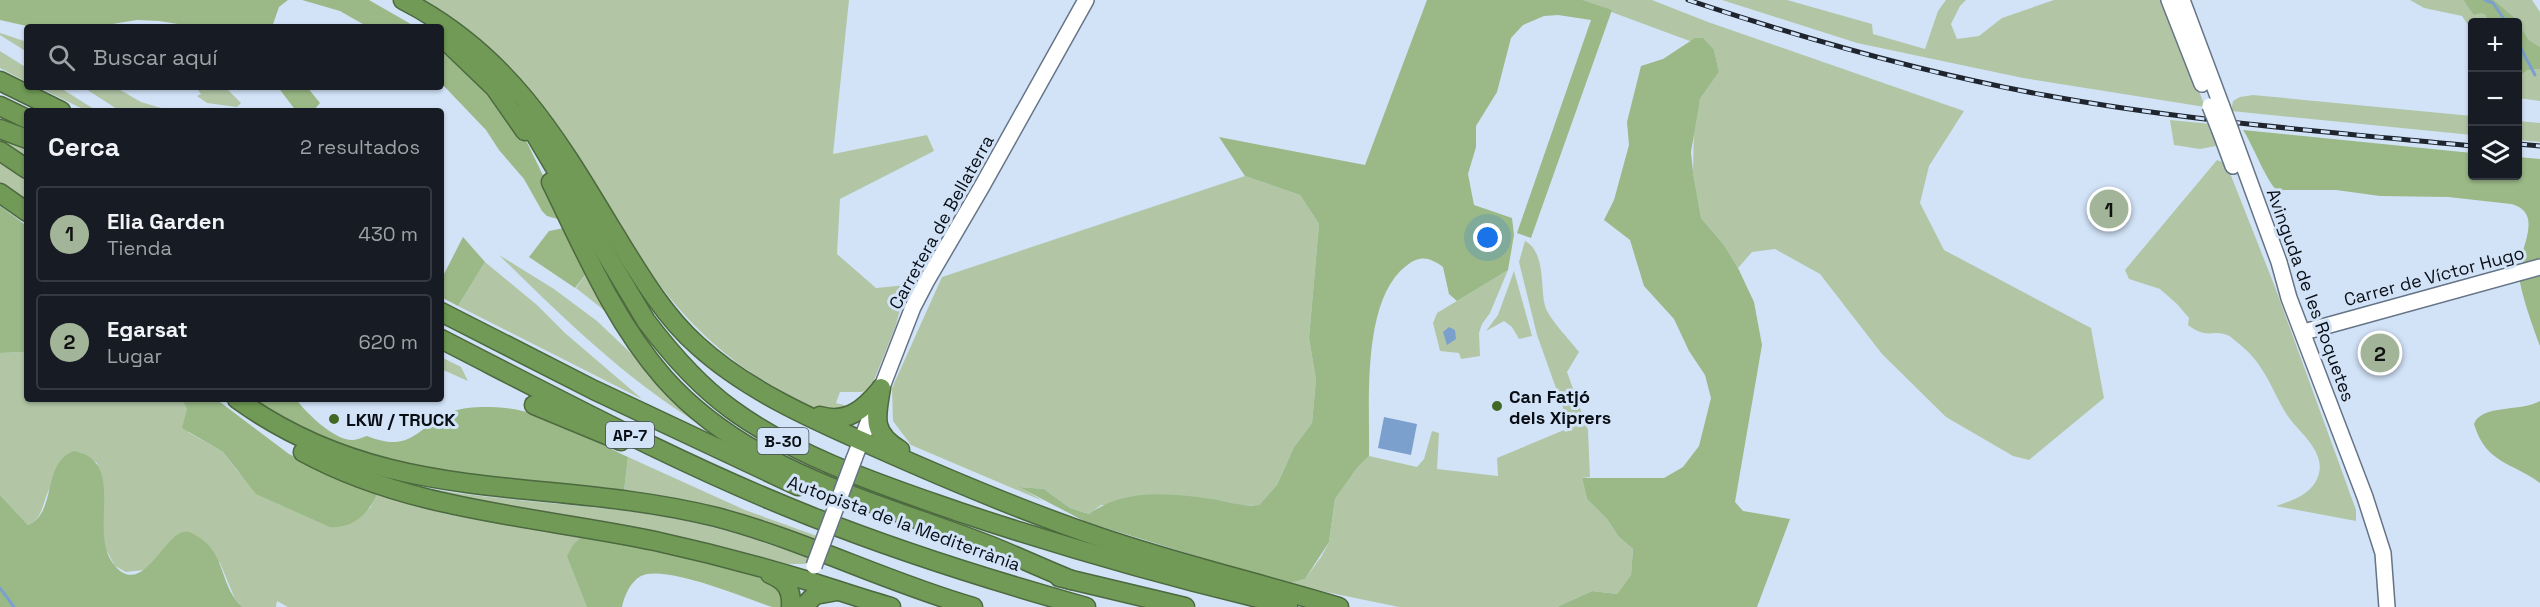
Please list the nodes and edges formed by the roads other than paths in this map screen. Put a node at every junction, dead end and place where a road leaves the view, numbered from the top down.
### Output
1 (390, 0) edge
2 (403, 0) edge
3 (1086, 0) edge
4 (2169, 0) edge
5 (2182, 0) edge
6 (428, 24) edge
7 (444, 36) edge
8 (444, 37) edge
9 (0, 81) edge
10 (0, 106) edge
11 (2216, 106) junction
12 (55, 108) edge
13 (24, 118) edge
14 (0, 129) edge
15 (24, 138) edge
16 (0, 151) edge
17 (24, 167) edge
18 (0, 193) edge
19 (24, 210) edge
20 (2540, 267) edge
21 (444, 314) edge
22 (2304, 332) junction
23 (444, 340) edge
24 (881, 388) junction
25 (233, 402) edge
26 (242, 402) edge
27 (534, 405) dead end
28 (796, 409) junction
29 (833, 428) junction
30 (861, 441) junction
31 (854, 459) junction
32 (717, 477) junction
33 (956, 483) junction
34 (1002, 501) junction
35 (726, 557) junction
36 (811, 573) junction
37 (1071, 580) junction
38 (842, 592) junction
39 (791, 607) edge
40 (799, 607) edge
41 (803, 607) edge
42 (891, 607) edge
43 (974, 607) edge
44 (1086, 607) edge
45 (1185, 607) edge
46 (1298, 607) edge
47 (1339, 607) edge
48 (2387, 607) edge

1 - 6 highway
2 - 28 highway
3 - 24 street, Carretera de Bellaterra
4 - 11 street, Avinguda de les Roquetes
5 - 11 street, Avinguda de les Roquetes
7 - 46 highway, B-30
8 - 37 highway
9 - 12 highway
10 - 13 highway
11 - 22 street, Avinguda de les Roquetes, bridge
14 - 15 highway
16 - 17 highway
18 - 19 highway
20 - 22 street, Carrer de Víctor Hugo
21 - 37 highway, Autopista de la Mediterrània / AP-7
22 - 48 street, Avinguda de les Roquetes
23 - 32 highway, Autopista de la Mediterrània / AP-7
24 - 28 highway
24 - 30 street, Carretera de Bellaterra
24 - 33 highway
25 - 35 highway
26 - 43 highway
27 - 32 highway
28 - 29 highway
29 - 30 highway
29 - 31 highway
30 - 31 street, Carretera de Bellaterra
30 - 33 highway
31 - 34 highway
31 - 36 street, Carretera de Bellaterra, bridge
32 - 44 highway, Autopista de la Mediterrània / AP-7
33 - 34 highway
34 - 47 highway
35 - 36 highway
35 - 39 highway
36 - 38 highway
36 - 40 street, Carretera de Bellaterra
37 - 45 highway, Autopista de la Mediterrània / AP-7
38 - 41 highway
38 - 42 highway

